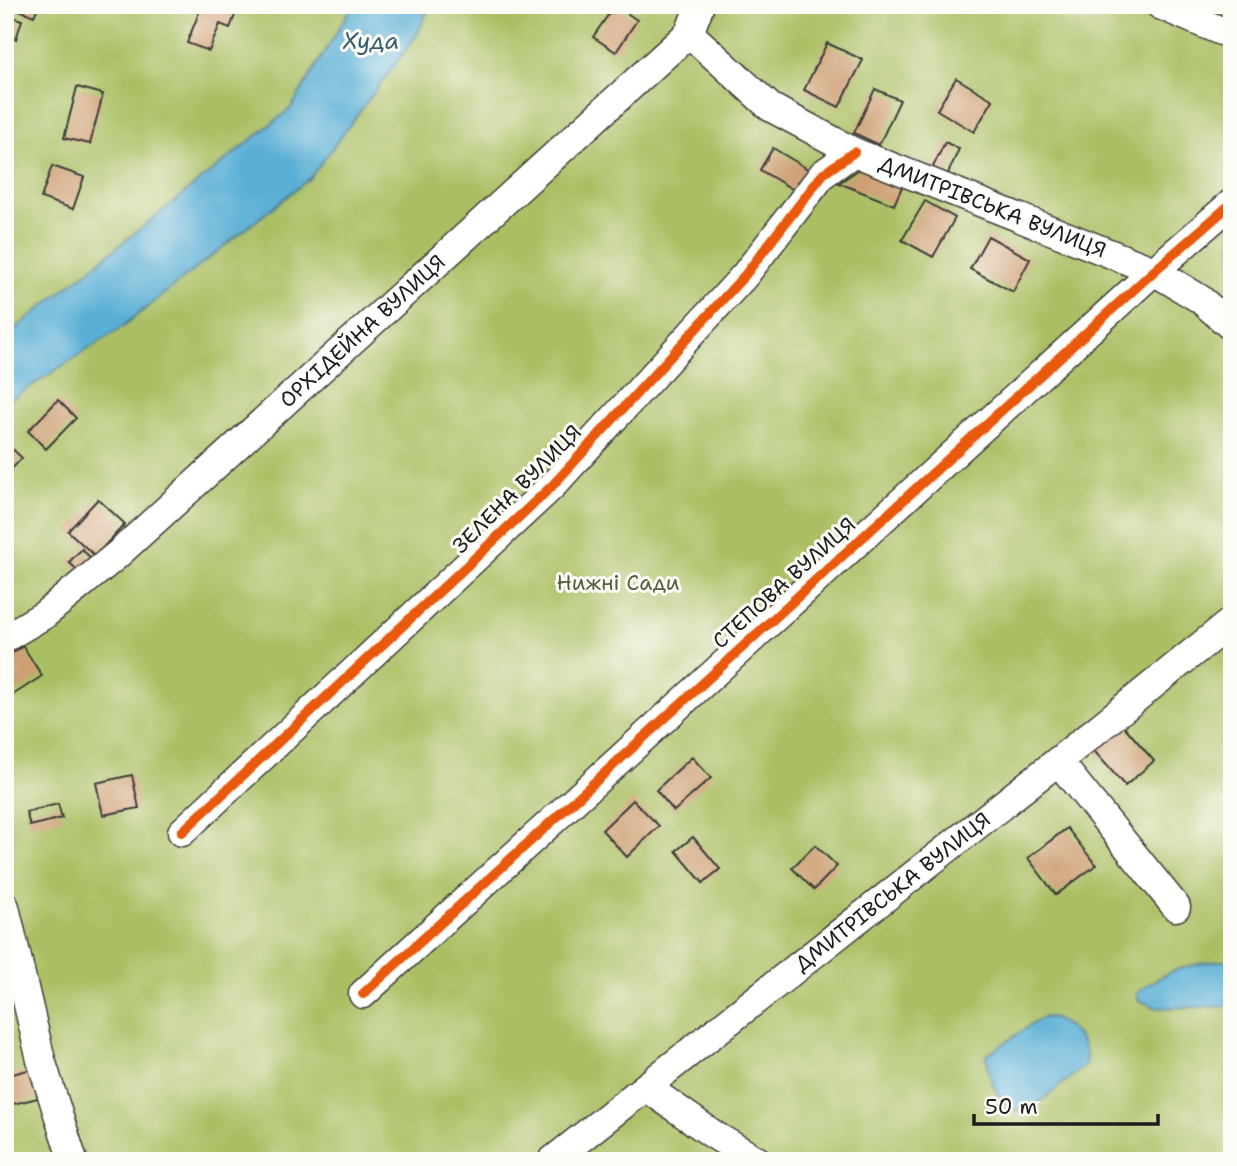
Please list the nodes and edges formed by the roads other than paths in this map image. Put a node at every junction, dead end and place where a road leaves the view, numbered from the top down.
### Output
1 (700, 5) edge
2 (1160, 5) edge
3 (690, 33) junction
4 (1232, 33) edge
5 (854, 152) junction
6 (1232, 202) edge
7 (1154, 271) junction
8 (1232, 327) edge
9 (1232, 621) edge
10 (5, 638) edge
11 (1058, 761) junction
12 (182, 832) dead end
13 (1176, 906) dead end
14 (5, 907) edge
15 (363, 994) dead end
16 (646, 1087) junction
17 (73, 1161) edge
18 (552, 1161) edge
19 (758, 1161) edge

1 - 3 street, ОРХІДЕЙНА ВУЛИЦЯ
2 - 4 street
3 - 5 street, ДМИТРІВСЬКА ВУЛИЦЯ
3 - 10 street, ОРХІДЕЙНА ВУЛИЦЯ
5 - 7 street, ДМИТРІВСЬКА ВУЛИЦЯ
5 - 12 street, ЗЕЛЕНА ВУЛИЦЯ
6 - 7 street, СТЕПОВА ВУЛИЦЯ
7 - 8 street, ДМИТРІВСЬКА ВУЛИЦЯ
7 - 15 street, СТЕПОВА ВУЛИЦЯ
9 - 11 street, ДМИТРІВСЬКА ВУЛИЦЯ
11 - 13 street
11 - 16 street, ДМИТРІВСЬКА ВУЛИЦЯ
14 - 17 street
16 - 18 street, ДМИТРІВСЬКА ВУЛИЦЯ
16 - 19 street

